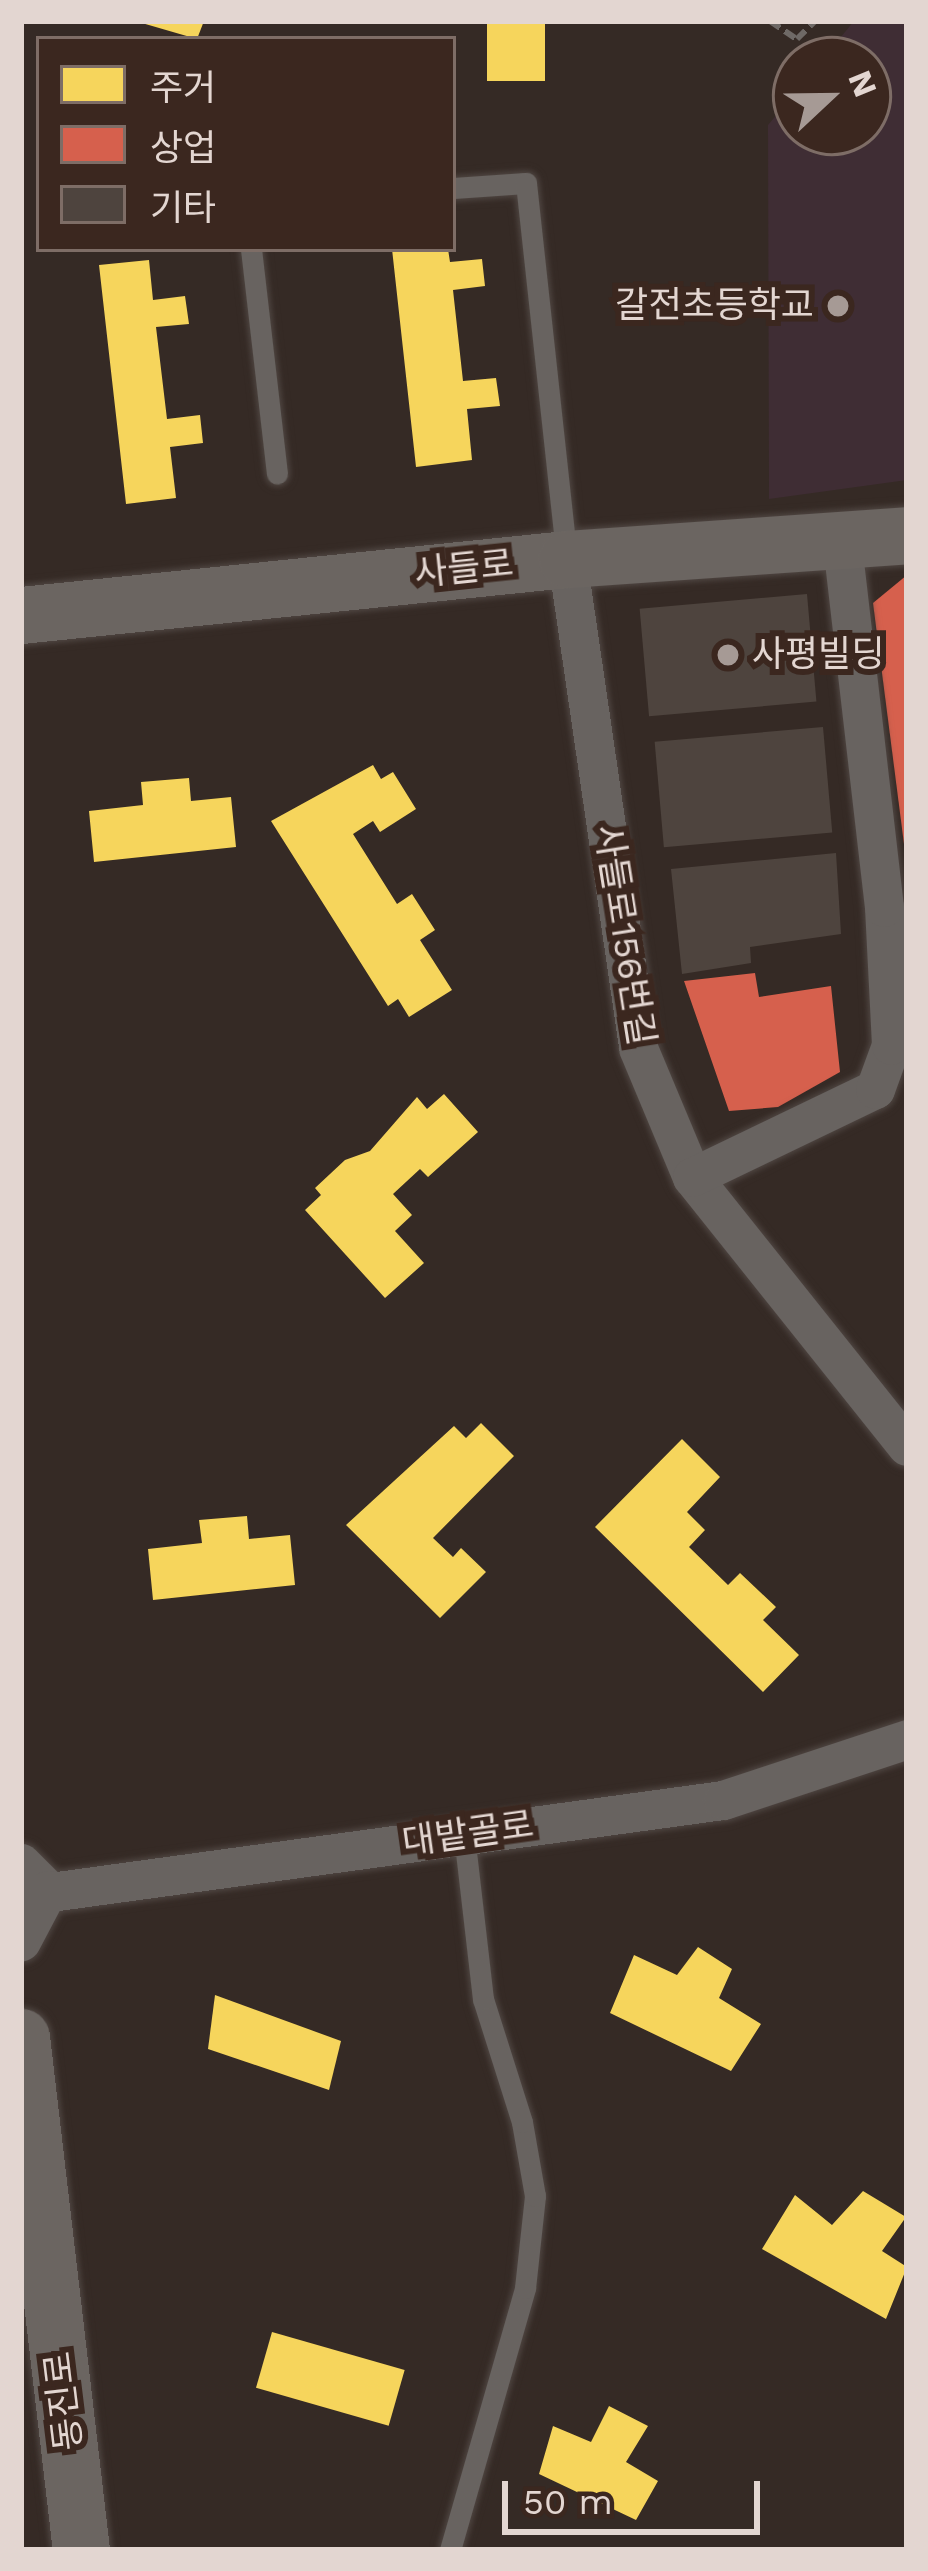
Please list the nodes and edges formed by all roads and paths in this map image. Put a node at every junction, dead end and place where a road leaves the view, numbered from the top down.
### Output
1 (770, 21) edge
2 (815, 21) edge
3 (456, 188) edge
4 (251, 252) edge
5 (277, 473) dead end
6 (907, 535) edge
7 (842, 542) junction
8 (567, 559) junction
9 (21, 615) edge
10 (896, 905) edge
11 (692, 1177) junction
12 (907, 1445) edge
13 (907, 1739) edge
14 (464, 1834) junction
15 (30, 1883) edge
16 (21, 1941) edge
17 (21, 2037) edge
18 (81, 2550) edge
19 (450, 2550) edge

1 - 2 path
3 - 8 lane
4 - 5 lane
6 - 7 street, 사들로
7 - 8 street, 사들로
7 - 10 street
8 - 9 street, 사들로
8 - 11 street, 사들로156번길
10 - 11 street
11 - 12 street, 사들로156번길
13 - 14 street, 대밭골로
14 - 15 street, 대밭골로
14 - 19 lane
15 - 16 street
17 - 18 street, 동진로

